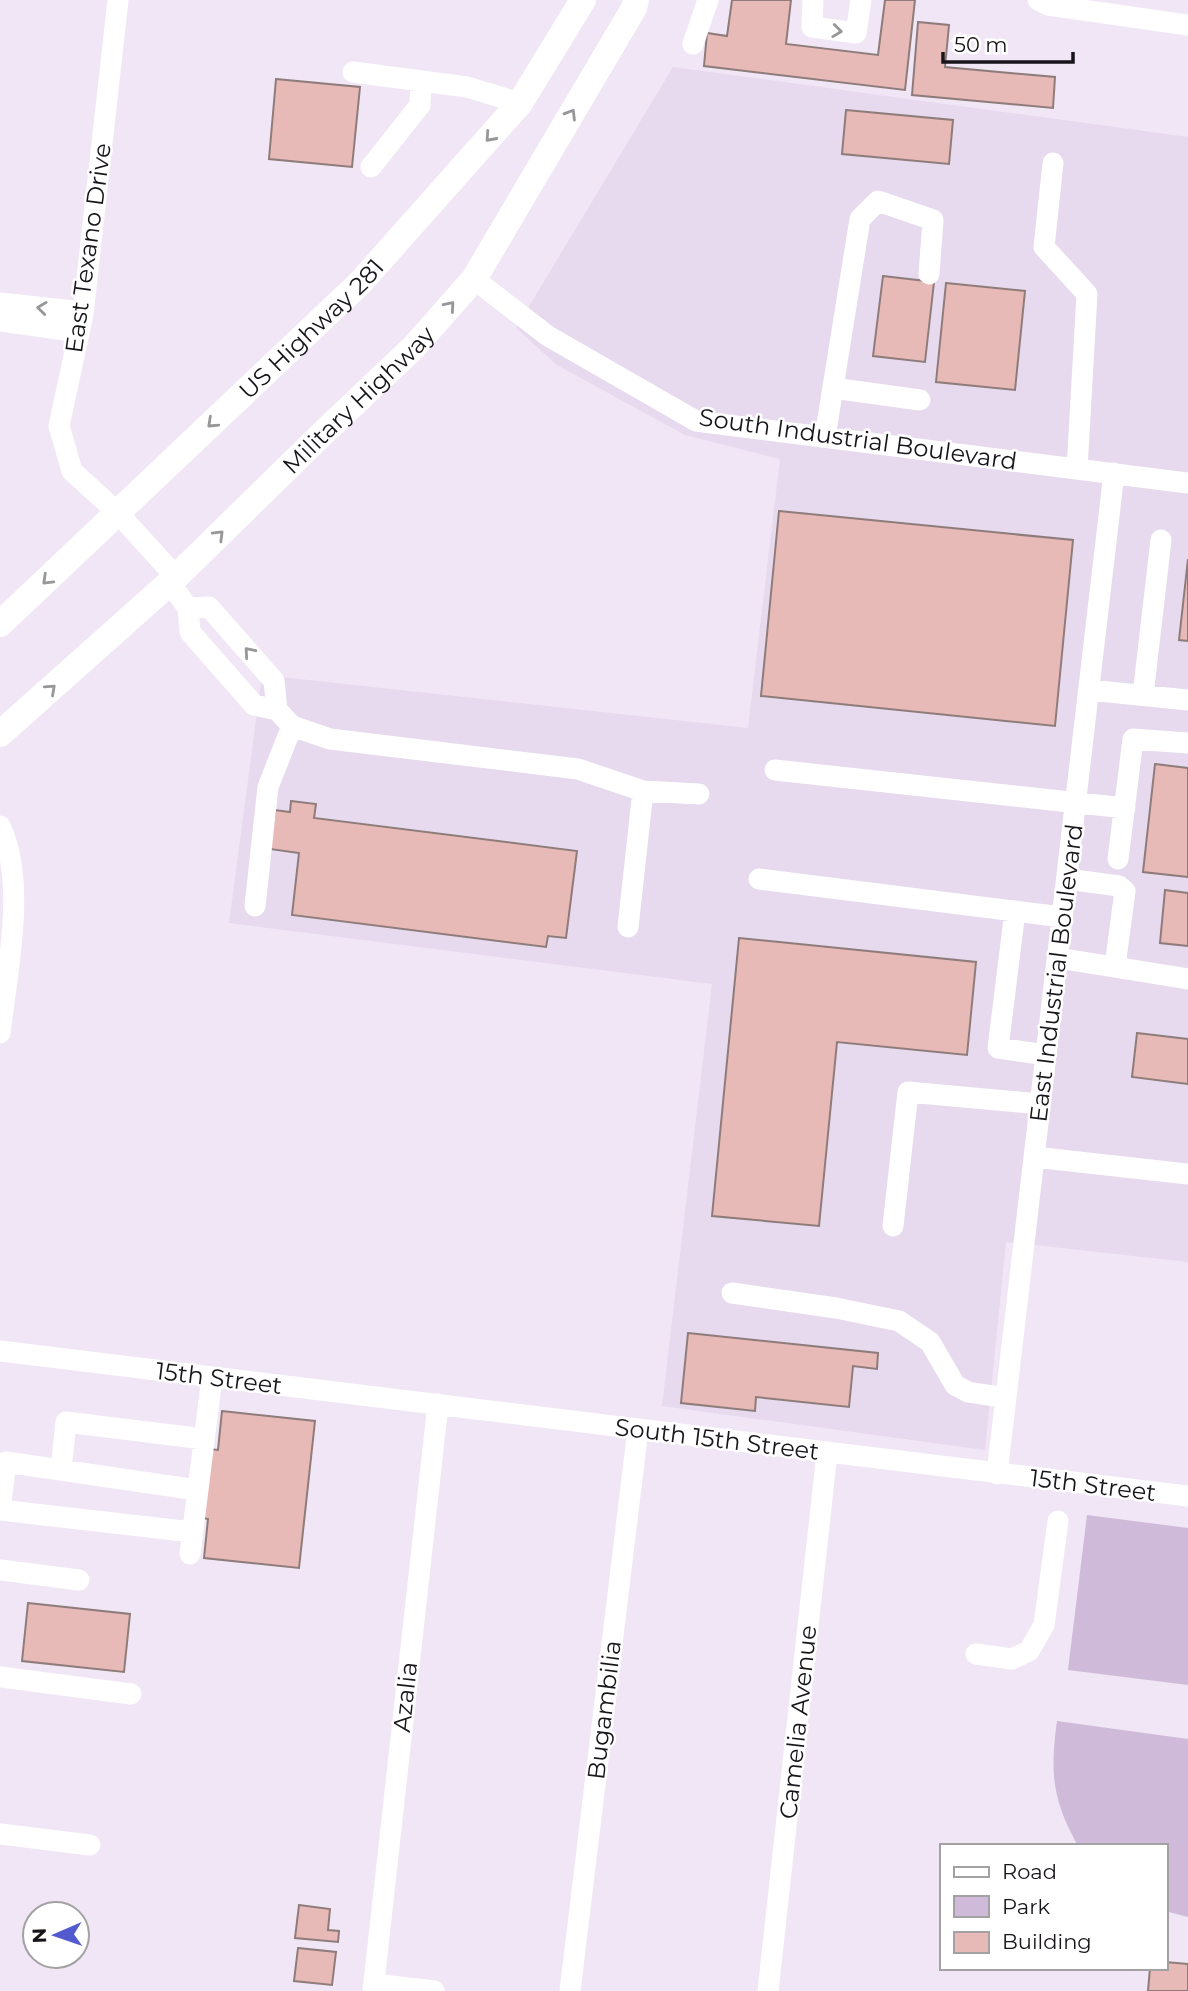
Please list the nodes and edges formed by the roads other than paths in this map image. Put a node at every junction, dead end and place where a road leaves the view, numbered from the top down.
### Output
1 (118, 0) edge
2 (583, 0) edge
3 (636, 0) edge
4 (708, 0) edge
5 (813, 0) edge
6 (861, 0) edge
7 (1038, 0) edge
8 (1188, 25) edge
9 (693, 44) dead end
10 (353, 72) dead end
11 (421, 81) junction
12 (520, 103) junction
13 (1053, 163) dead end
14 (371, 167) dead end
15 (929, 274) dead end
16 (474, 279) junction
17 (0, 303) edge
18 (0, 321) edge
19 (81, 322) junction
20 (833, 388) junction
21 (920, 400) dead end
22 (825, 438) junction
23 (1077, 469) junction
24 (1114, 473) junction
25 (1188, 483) edge
26 (117, 513) junction
27 (1161, 540) dead end
28 (173, 580) junction
29 (188, 608) junction
30 (0, 624) edge
31 (1089, 690) junction
32 (1143, 695) junction
33 (1188, 700) edge
34 (277, 710) junction
35 (292, 726) junction
36 (0, 734) edge
37 (1188, 743) edge
38 (775, 770) dead end
39 (643, 791) junction
40 (699, 794) dead end
41 (1076, 803) junction
42 (1125, 808) junction
43 (0, 826) edge
44 (1118, 859) dead end
45 (759, 879) dead end
46 (1066, 879) junction
47 (255, 906) dead end
48 (1015, 911) junction
49 (1062, 917) junction
50 (628, 927) dead end
51 (1058, 958) junction
52 (1115, 966) junction
53 (1188, 979) edge
54 (0, 1033) edge
55 (1046, 1055) junction
56 (1040, 1104) junction
57 (1034, 1157) junction
58 (1188, 1174) edge
59 (893, 1226) dead end
60 (732, 1293) dead end
61 (0, 1351) edge
62 (212, 1377) junction
63 (1006, 1398) junction
64 (438, 1404) junction
65 (638, 1429) junction
66 (204, 1439) junction
67 (827, 1453) junction
68 (61, 1470) junction
69 (997, 1474) junction
70 (197, 1490) junction
71 (1188, 1496) edge
72 (0, 1510) edge
73 (1058, 1521) dead end
74 (192, 1532) junction
75 (190, 1554) dead end
76 (0, 1570) edge
77 (79, 1580) dead end
78 (976, 1654) dead end
79 (0, 1677) edge
80 (131, 1694) dead end
81 (0, 1834) edge
82 (90, 1845) dead end
83 (374, 1987) edge
84 (434, 1991) edge
85 (569, 1991) edge
86 (768, 1991) edge

1 - 19 street, East Texano Drive
2 - 12 main road, US Highway 281
16 -> 3 main road, Military Highway
4 - 9 street
5 -> 6 street
7 - 8 street
10 - 11 street
11 - 12 street
11 - 14 street
12 -> 26 main road, US Highway 281
13 - 23 street
15 - 20 street
16 - 22 street, South Industrial Boulevard
28 -> 16 main road, Military Highway
19 -> 17 street
18 - 19 street
19 - 26 street, East Texano Drive
20 - 21 street
20 - 22 street
22 - 23 street, South Industrial Boulevard
23 - 24 street, South Industrial Boulevard
24 - 25 street, South Industrial Boulevard
24 - 31 street, East Industrial Boulevard
26 - 28 street, East Texano Drive
26 -> 30 main road, US Highway 281
27 - 32 street
28 - 29 street, East Texano Drive
36 -> 28 main road, Military Highway
29 - 34 street, East Texano Drive
34 -> 29 street
31 - 32 street
31 - 41 street, East Industrial Boulevard
32 - 33 street
34 - 35 street
35 - 39 street
35 - 47 street
37 - 42 street
38 - 41 street
39 - 40 street
39 - 50 street
41 - 42 street
41 - 46 street, East Industrial Boulevard
42 - 44 street
43 - 54 street
45 - 48 street
46 - 49 street, East Industrial Boulevard
46 - 52 street
48 - 49 street
48 - 55 street
49 - 51 street, East Industrial Boulevard
51 - 52 street
51 - 55 street, East Industrial Boulevard
52 - 53 street
55 - 56 street, East Industrial Boulevard
56 - 57 street, East Industrial Boulevard
56 - 59 street
57 - 58 street
57 - 63 street, East Industrial Boulevard
60 - 63 street
61 - 62 street, 15th Street
62 - 64 street, 15th Street
62 - 66 street
63 - 69 street, East Industrial Boulevard
64 - 65 street, South 15th Street
64 - 83 street, Azalia
65 - 67 street, South 15th Street
65 - 85 street, Bugambilia
66 - 68 street
66 - 70 street
67 - 69 street, South 15th Street
67 - 86 street, Camelia Avenue
68 - 70 street
68 - 72 street
69 - 71 street, 15th Street
70 - 74 street
72 - 74 street
73 - 78 street
74 - 75 street
76 - 77 street
79 - 80 street
81 - 82 street
83 - 84 street

